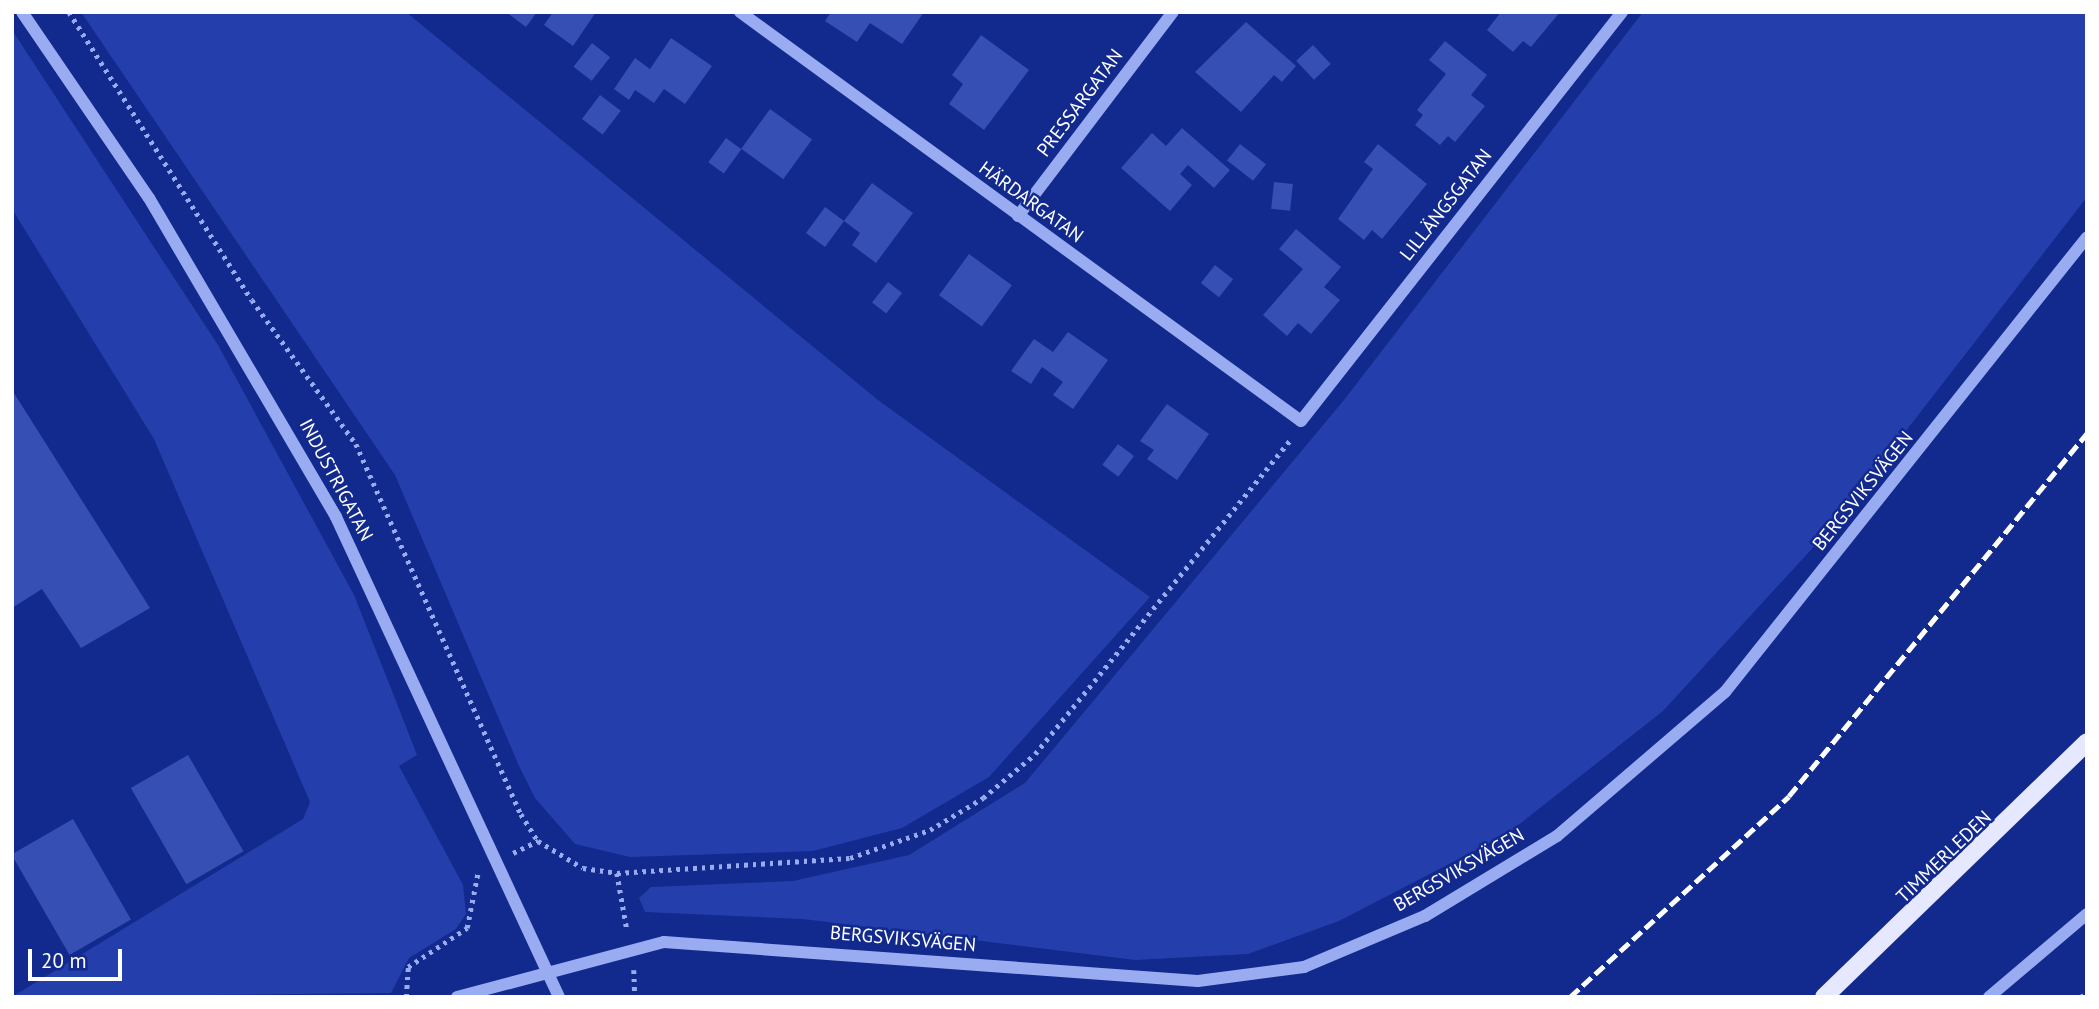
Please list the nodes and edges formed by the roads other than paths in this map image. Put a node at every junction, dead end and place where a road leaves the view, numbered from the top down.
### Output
1 (22, 12) edge
2 (740, 12) edge
3 (1173, 12) edge
4 (1622, 12) edge
5 (1018, 216) junction
6 (2087, 237) edge
7 (1301, 421) joint
8 (2087, 742) edge
9 (2087, 914) edge
10 (547, 969) junction
11 (457, 997) edge
12 (559, 997) edge
13 (1824, 997) edge
14 (1989, 997) edge

1 - 10 street, INDUSTRIGATAN
2 - 5 street, HÄRDARGATAN
3 - 5 street, PRESSARGATAN
4 - 7 street, LILLÄNGSGATAN
5 - 7 street, HÄRDARGATAN
6 - 10 street, BERGSVIKSVÄGEN
8 - 13 main road, TIMMERLEDEN
9 - 14 street
10 - 11 street, BERGSVIKSVÄGEN
10 - 12 street, INDUSTRIGATAN

